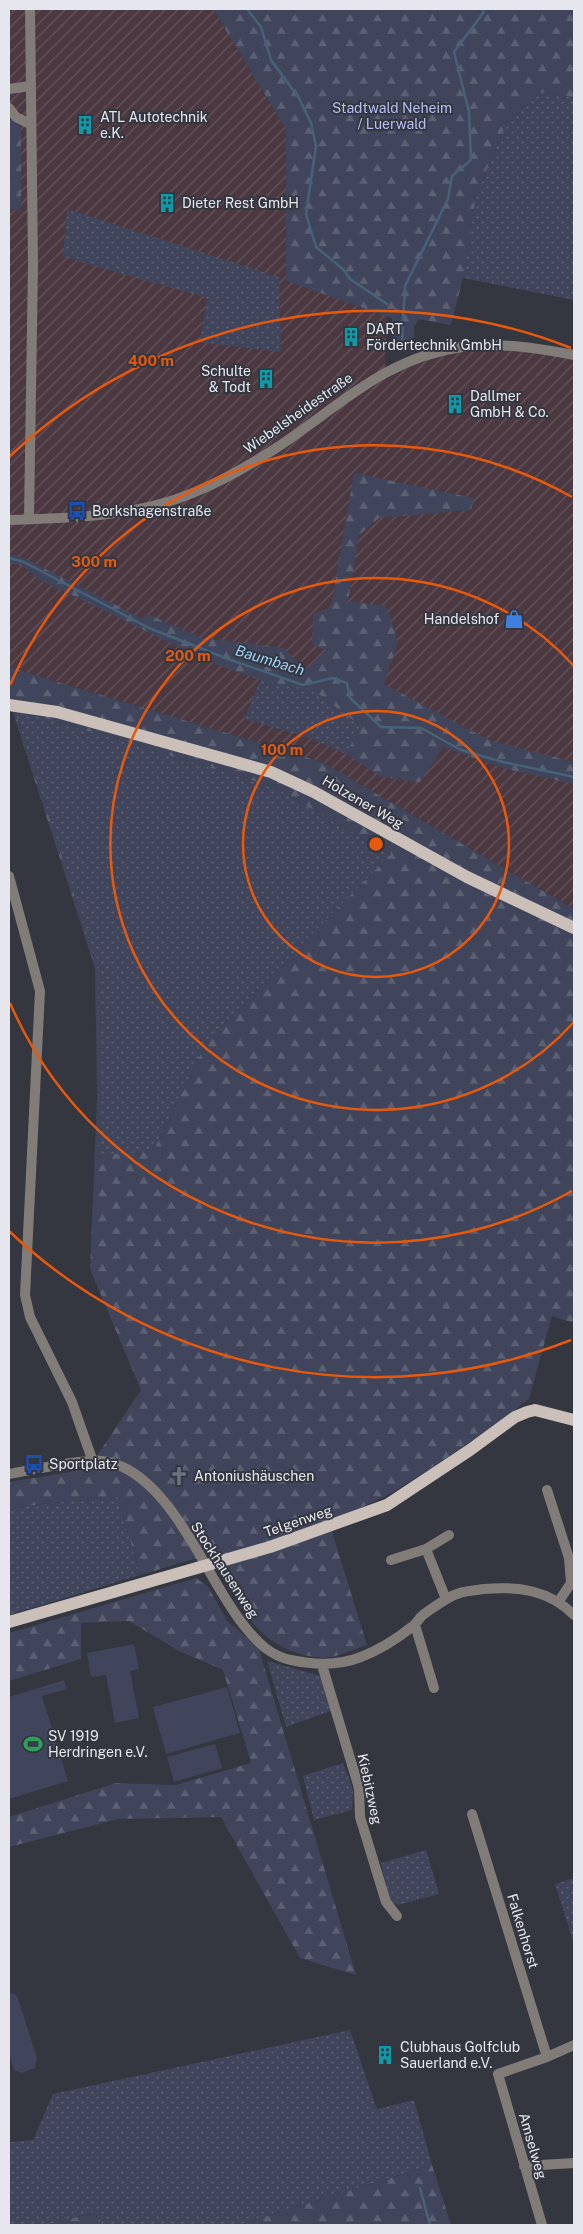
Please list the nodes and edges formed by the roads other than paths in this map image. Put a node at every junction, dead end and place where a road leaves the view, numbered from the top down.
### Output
1 (30, 9) edge
2 (30, 86) junction
3 (9, 89) edge
4 (9, 108) edge
5 (30, 124) junction
6 (574, 355) edge
7 (9, 520) edge
8 (29, 520) junction
9 (9, 705) edge
10 (9, 876) edge
11 (574, 928) edge
12 (574, 1420) edge
13 (93, 1462) junction
14 (9, 1474) edge
15 (546, 1490) dead end
16 (449, 1535) dead end
17 (426, 1549) junction
18 (391, 1560) dead end
19 (204, 1565) junction
20 (446, 1599) junction
21 (559, 1601) junction
22 (574, 1615) edge
23 (9, 1622) edge
24 (415, 1625) junction
25 (322, 1665) junction
26 (434, 1688) dead end
27 (472, 1814) dead end
28 (398, 1916) dead end
29 (574, 2045) edge
30 (547, 2057) junction
31 (574, 2163) edge
32 (524, 2166) junction
33 (542, 2225) edge

1 - 2 street
2 - 3 street
2 - 5 street
4 - 5 street
5 - 8 street
6 - 8 street, Wiebelsheidestraße
7 - 8 street, Wiebelsheidestraße
9 - 11 main road, Holzener Weg
10 - 13 street
12 - 19 main road, Telgenweg
13 - 14 street, Stockhausenweg
13 - 19 street, Stockhausenweg
15 - 21 street
16 - 17 street
17 - 18 street
17 - 20 street
19 - 23 main road, Telgenweg
19 - 25 street, Stockhausenweg
20 - 21 street, Stockhausenweg
20 - 24 street, Stockhausenweg
21 - 22 street, Stockhausenweg
24 - 25 street, Stockhausenweg
24 - 26 street
25 - 28 street, Kiebitzweg
27 - 30 street, Falkenhorst
29 - 30 street
30 - 32 street, Amselweg
31 - 32 street
32 - 33 street, Amselweg

